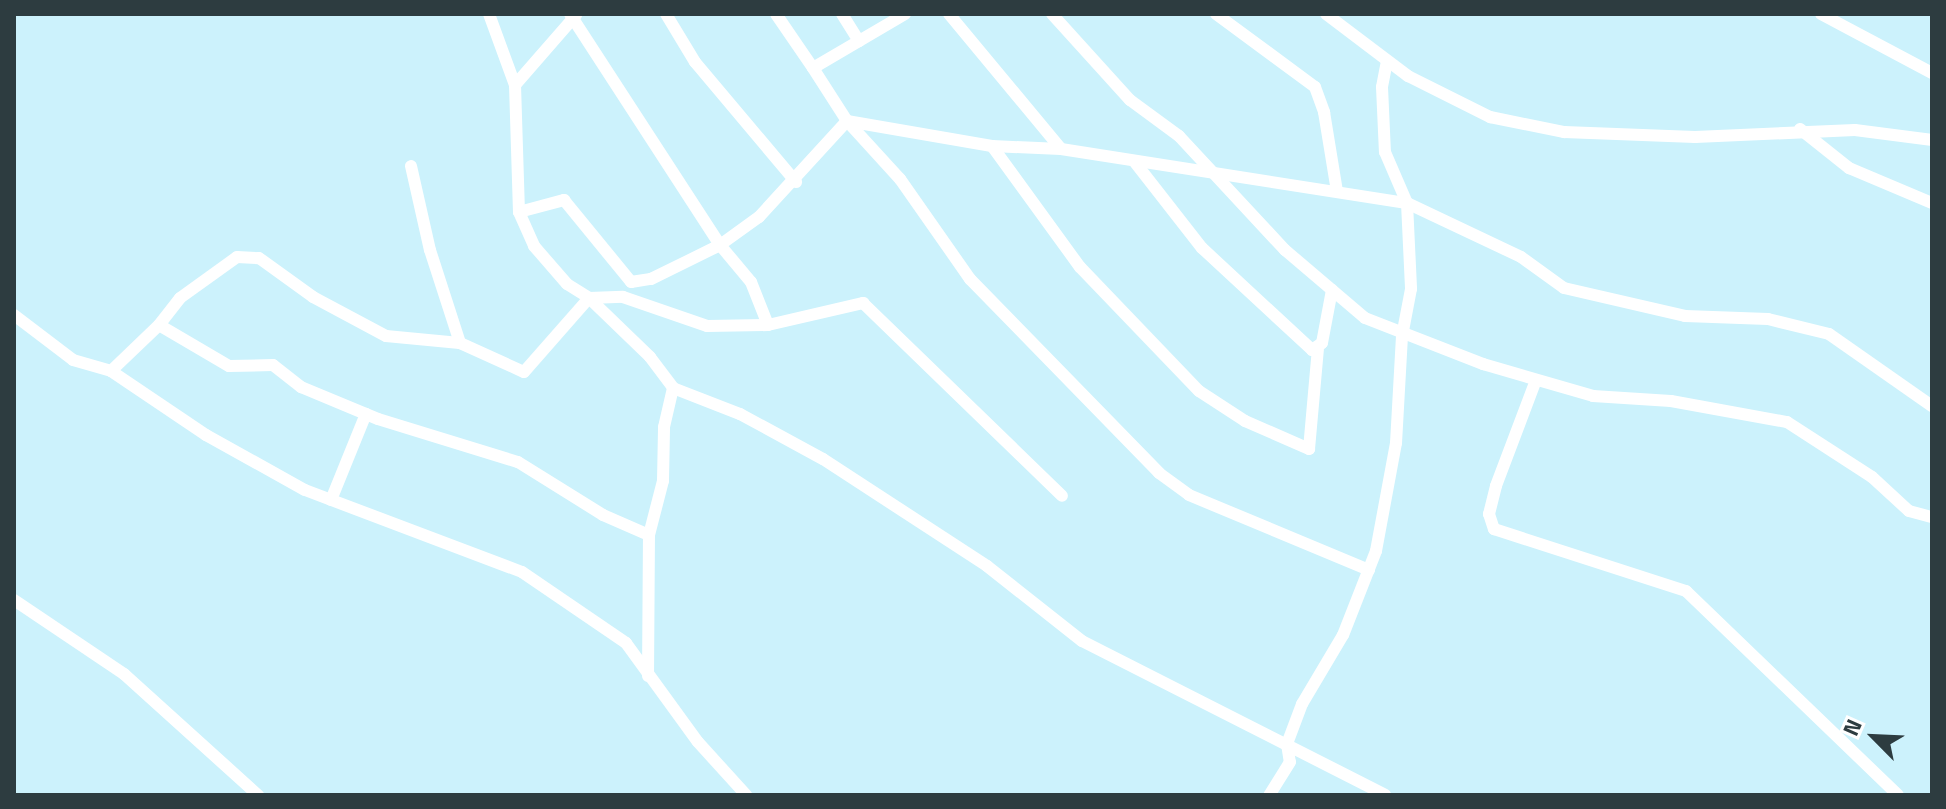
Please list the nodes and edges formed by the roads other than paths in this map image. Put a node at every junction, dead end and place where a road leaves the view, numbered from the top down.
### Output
1 (489, 14) edge
2 (666, 14) edge
3 (776, 14) edge
4 (842, 14) edge
5 (905, 14) edge
6 (949, 14) edge
7 (1052, 14) edge
8 (1216, 14) edge
9 (1326, 14) edge
10 (1821, 14) edge
11 (573, 16) edge
12 (859, 41) junction
13 (1387, 61) junction
14 (813, 68) junction
15 (1932, 73) edge
16 (515, 85) junction
17 (847, 121) junction
18 (1800, 129) junction
19 (1932, 140) edge
20 (992, 146) junction
21 (1061, 149) junction
22 (1134, 161) junction
23 (411, 166) dead end
24 (1212, 174) junction
25 (796, 182) junction
26 (1337, 191) junction
27 (1407, 203) junction
28 (1932, 203) edge
29 (519, 212) junction
30 (720, 245) junction
31 (1332, 290) junction
32 (589, 298) junction
33 (14, 315) edge
34 (159, 325) junction
35 (768, 325) junction
36 (1402, 336) junction
37 (460, 343) junction
38 (1318, 349) junction
39 (111, 371) junction
40 (1536, 380) junction
41 (673, 388) junction
42 (1932, 406) edge
43 (366, 414) junction
44 (1062, 496) dead end
45 (331, 500) junction
46 (1932, 517) edge
47 (649, 535) junction
48 (1369, 570) junction
49 (14, 600) edge
50 (648, 676) junction
51 (1287, 744) junction
52 (1382, 793) edge
53 (258, 795) edge
54 (746, 795) edge
55 (1269, 795) edge
56 (1364, 795) edge
57 (1898, 795) edge

1 - 16 street
2 - 25 street
3 - 14 street
4 - 12 street
5 - 12 street
6 - 21 street
7 - 24 street
8 - 26 street
9 - 13 street
10 - 15 street
11 - 16 street
11 - 30 street
12 - 14 street
13 - 18 street
13 - 27 street
14 - 17 street
16 - 29 street
17 - 20 street
17 - 25 street
17 - 48 street
18 - 19 street
18 - 28 street
20 - 21 street
20 - 38 street
21 - 22 street
22 - 24 street
22 - 38 street
23 - 37 street
24 - 26 street
24 - 31 street
25 - 30 street
26 - 27 street
27 - 36 street
27 - 42 street
29 - 30 street
29 - 32 street
30 - 35 street
31 - 36 street
31 - 38 street
32 - 35 street
32 - 37 street
32 - 41 street
33 - 39 street
34 - 37 street
34 - 39 street
34 - 43 street
35 - 44 street
36 - 40 street
36 - 48 street
39 - 45 street
40 - 46 street
40 - 57 street
41 - 47 street
41 - 51 street
43 - 45 street
43 - 47 street
45 - 50 street
47 - 50 street
48 - 51 street
49 - 53 street
50 - 54 street
51 - 52 street
51 - 55 street
52 - 56 street

